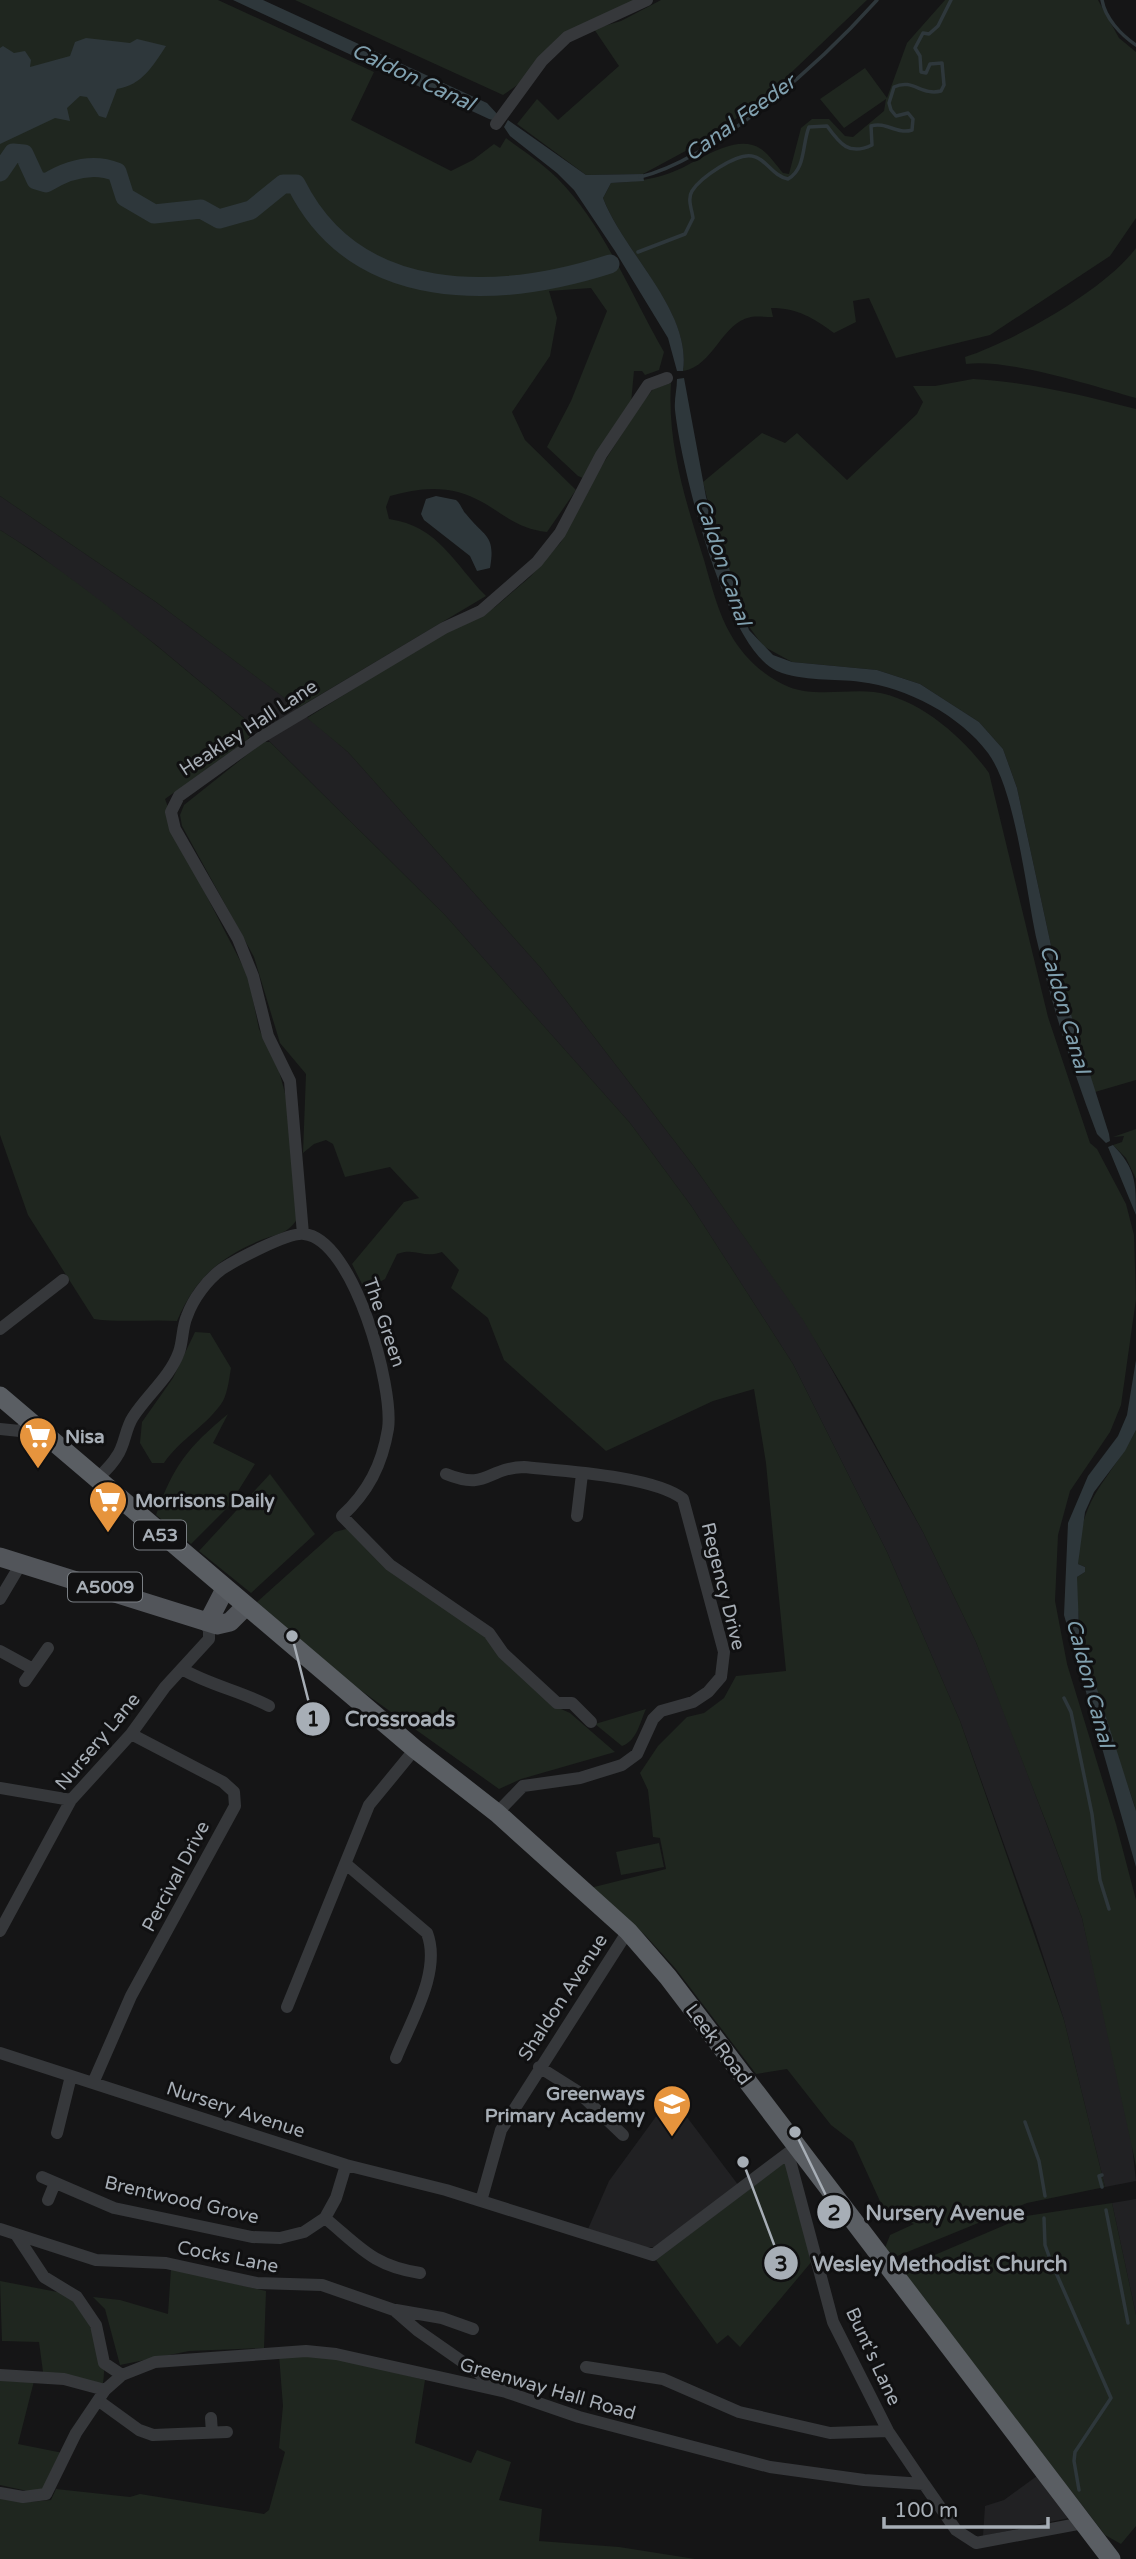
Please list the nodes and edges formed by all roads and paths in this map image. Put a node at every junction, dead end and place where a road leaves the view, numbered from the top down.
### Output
1 (647, 0) edge
2 (499, 119) dead end
3 (667, 378) dead end
4 (303, 1234) junction
5 (59, 1287) dead end
6 (0, 1329) edge
7 (0, 1396) edge
8 (29, 1423) junction
9 (0, 1429) edge
10 (446, 1474) dead end
11 (582, 1474) junction
12 (96, 1480) junction
13 (577, 1516) dead end
14 (0, 1557) edge
15 (22, 1562) junction
16 (225, 1589) junction
17 (0, 1599) edge
18 (246, 1606) junction
19 (207, 1620) junction
20 (48, 1648) dead end
21 (0, 1651) edge
22 (33, 1669) junction
23 (182, 1669) junction
24 (25, 1681) dead end
25 (269, 1706) dead end
26 (591, 1722) dead end
27 (131, 1734) junction
28 (415, 1749) junction
29 (0, 1788) edge
30 (71, 1800) junction
31 (497, 1813) junction
32 (346, 1864) junction
33 (0, 1931) edge
34 (628, 1931) junction
35 (287, 2007) dead end
36 (0, 2053) edge
37 (396, 2058) dead end
38 (538, 2067) junction
39 (71, 2076) junction
40 (93, 2083) junction
41 (57, 2133) dead end
42 (623, 2135) dead end
43 (793, 2151) junction
44 (346, 2165) junction
45 (42, 2177) dead end
46 (55, 2183) junction
47 (48, 2200) dead end
48 (481, 2201) junction
49 (325, 2218) junction
50 (0, 2229) edge
51 (17, 2236) junction
52 (420, 2273) dead end
53 (394, 2310) junction
54 (473, 2329) dead end
55 (586, 2367) dead end
56 (0, 2375) edge
57 (122, 2375) junction
58 (506, 2392) junction
59 (102, 2396) junction
60 (211, 2418) dead end
61 (227, 2431) dead end
62 (888, 2431) junction
63 (212, 2433) junction
64 (923, 2484) junction
65 (0, 2493) edge
66 (1083, 2523) junction
67 (1105, 2551) edge

1 - 2 street
3 - 4 street, Heakley Hall Lane
4 - 12 street
4 - 26 street, The Green
5 - 6 street
7 - 8 highway, A53
8 - 9 street
8 - 12 highway, A53
10 - 11 street, Regency Drive
11 - 13 street
11 - 31 street, Regency Drive
12 - 16 highway, A53
14 - 15 main road, A5009
15 - 17 street
15 - 19 main road, A5009
16 - 18 highway, A53
16 - 19 main road
18 - 19 main road
18 - 28 highway, Leek Road / A53
19 - 23 street, Nursery Lane
20 - 22 street
21 - 22 street
22 - 24 street
23 - 25 street
23 - 27 street, Nursery Lane
27 - 30 street, Nursery Lane
27 - 40 street, Percival Drive
28 - 31 highway, Leek Road / A53
28 - 32 street
29 - 30 street
30 - 33 street, Nursery Lane
31 - 34 highway, Leek Road / A53
32 - 35 street
32 - 37 street
34 - 38 street, Shaldon Avenue
34 - 43 highway, Leek Road / A53
36 - 39 street, Nursery Avenue
38 - 42 street
38 - 48 street, Shaldon Avenue
39 - 40 street, Nursery Avenue
39 - 41 street
40 - 44 street, Nursery Avenue
43 - 48 street, Nursery Avenue
43 - 62 street, Bunt's Lane
43 - 66 highway, Leek Road / A53
44 - 48 street, Nursery Avenue
44 - 49 street
45 - 46 street, Brentwood Grove
46 - 47 street
46 - 49 street, Brentwood Grove
49 - 52 street
50 - 51 street, Cocks Lane
51 - 53 street, Cocks Lane
51 - 57 street
53 - 54 street
53 - 58 street, Cocks Lane
55 - 62 street
56 - 59 street
57 - 58 street, Greenway Hall Road
57 - 59 street, Greenway Hall Road
58 - 64 street, Greenway Hall Road
59 - 63 street
59 - 65 street, Greenway Hall Road
60 - 63 street
61 - 63 street
62 - 64 street, Bunt's Lane
64 - 66 street
66 - 67 highway, Leek Road / A53

